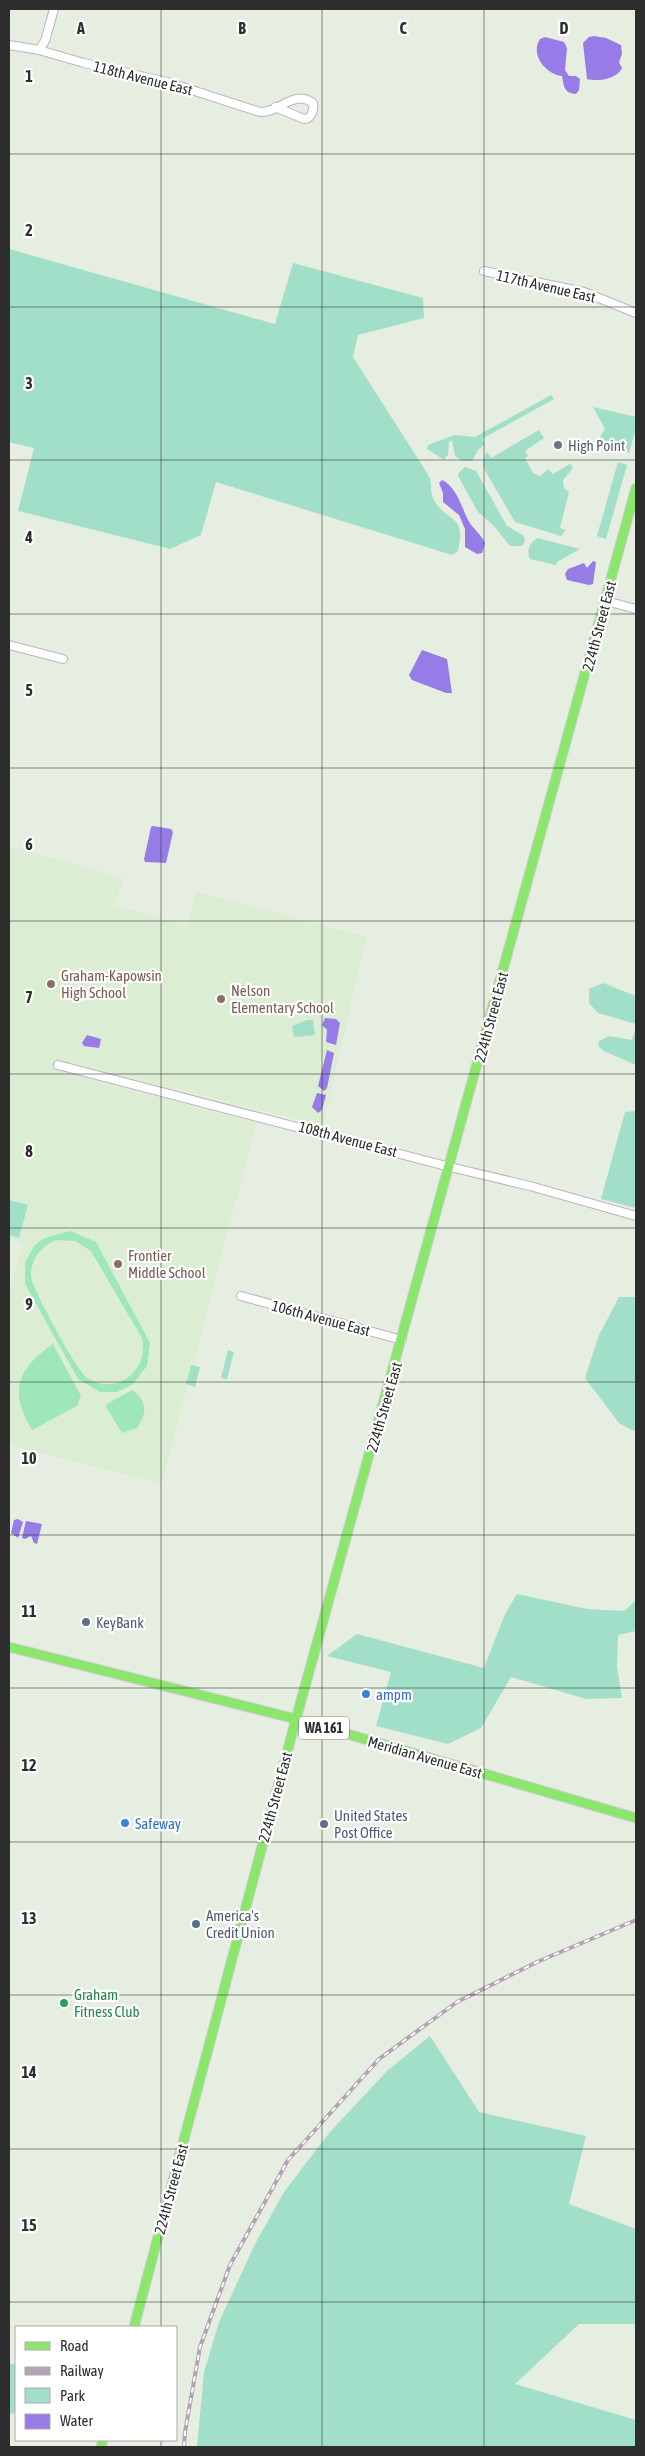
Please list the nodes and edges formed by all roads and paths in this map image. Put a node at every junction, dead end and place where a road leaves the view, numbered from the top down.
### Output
1 (54, 9) edge
2 (9, 46) edge
3 (39, 50) junction
4 (276, 107) dead end
5 (484, 271) dead end
6 (636, 313) edge
7 (636, 488) edge
8 (606, 600) junction
9 (636, 609) edge
10 (9, 645) edge
11 (63, 659) dead end
12 (58, 1065) dead end
13 (450, 1167) junction
14 (636, 1216) edge
15 (241, 1296) dead end
16 (402, 1340) junction
17 (9, 1647) edge
18 (296, 1720) junction
19 (636, 1818) edge
20 (134, 2326) edge

1 - 3 street
2 - 3 street, 118th Avenue East
3 - 4 street, 118th Avenue East
5 - 6 street, 117th Avenue East
7 - 8 main road, 224th Street East
8 - 9 street
8 - 13 main road, 224th Street East
10 - 11 street
12 - 13 street, 108th Avenue East
13 - 14 street, 108th Avenue East
13 - 16 main road, 224th Street East
15 - 16 street, 106th Avenue East
16 - 18 main road, 224th Street East
17 - 18 main road, Meridian Avenue East / WA 161
18 - 19 main road, Meridian Avenue East / WA 161
18 - 20 main road, 224th Street East

